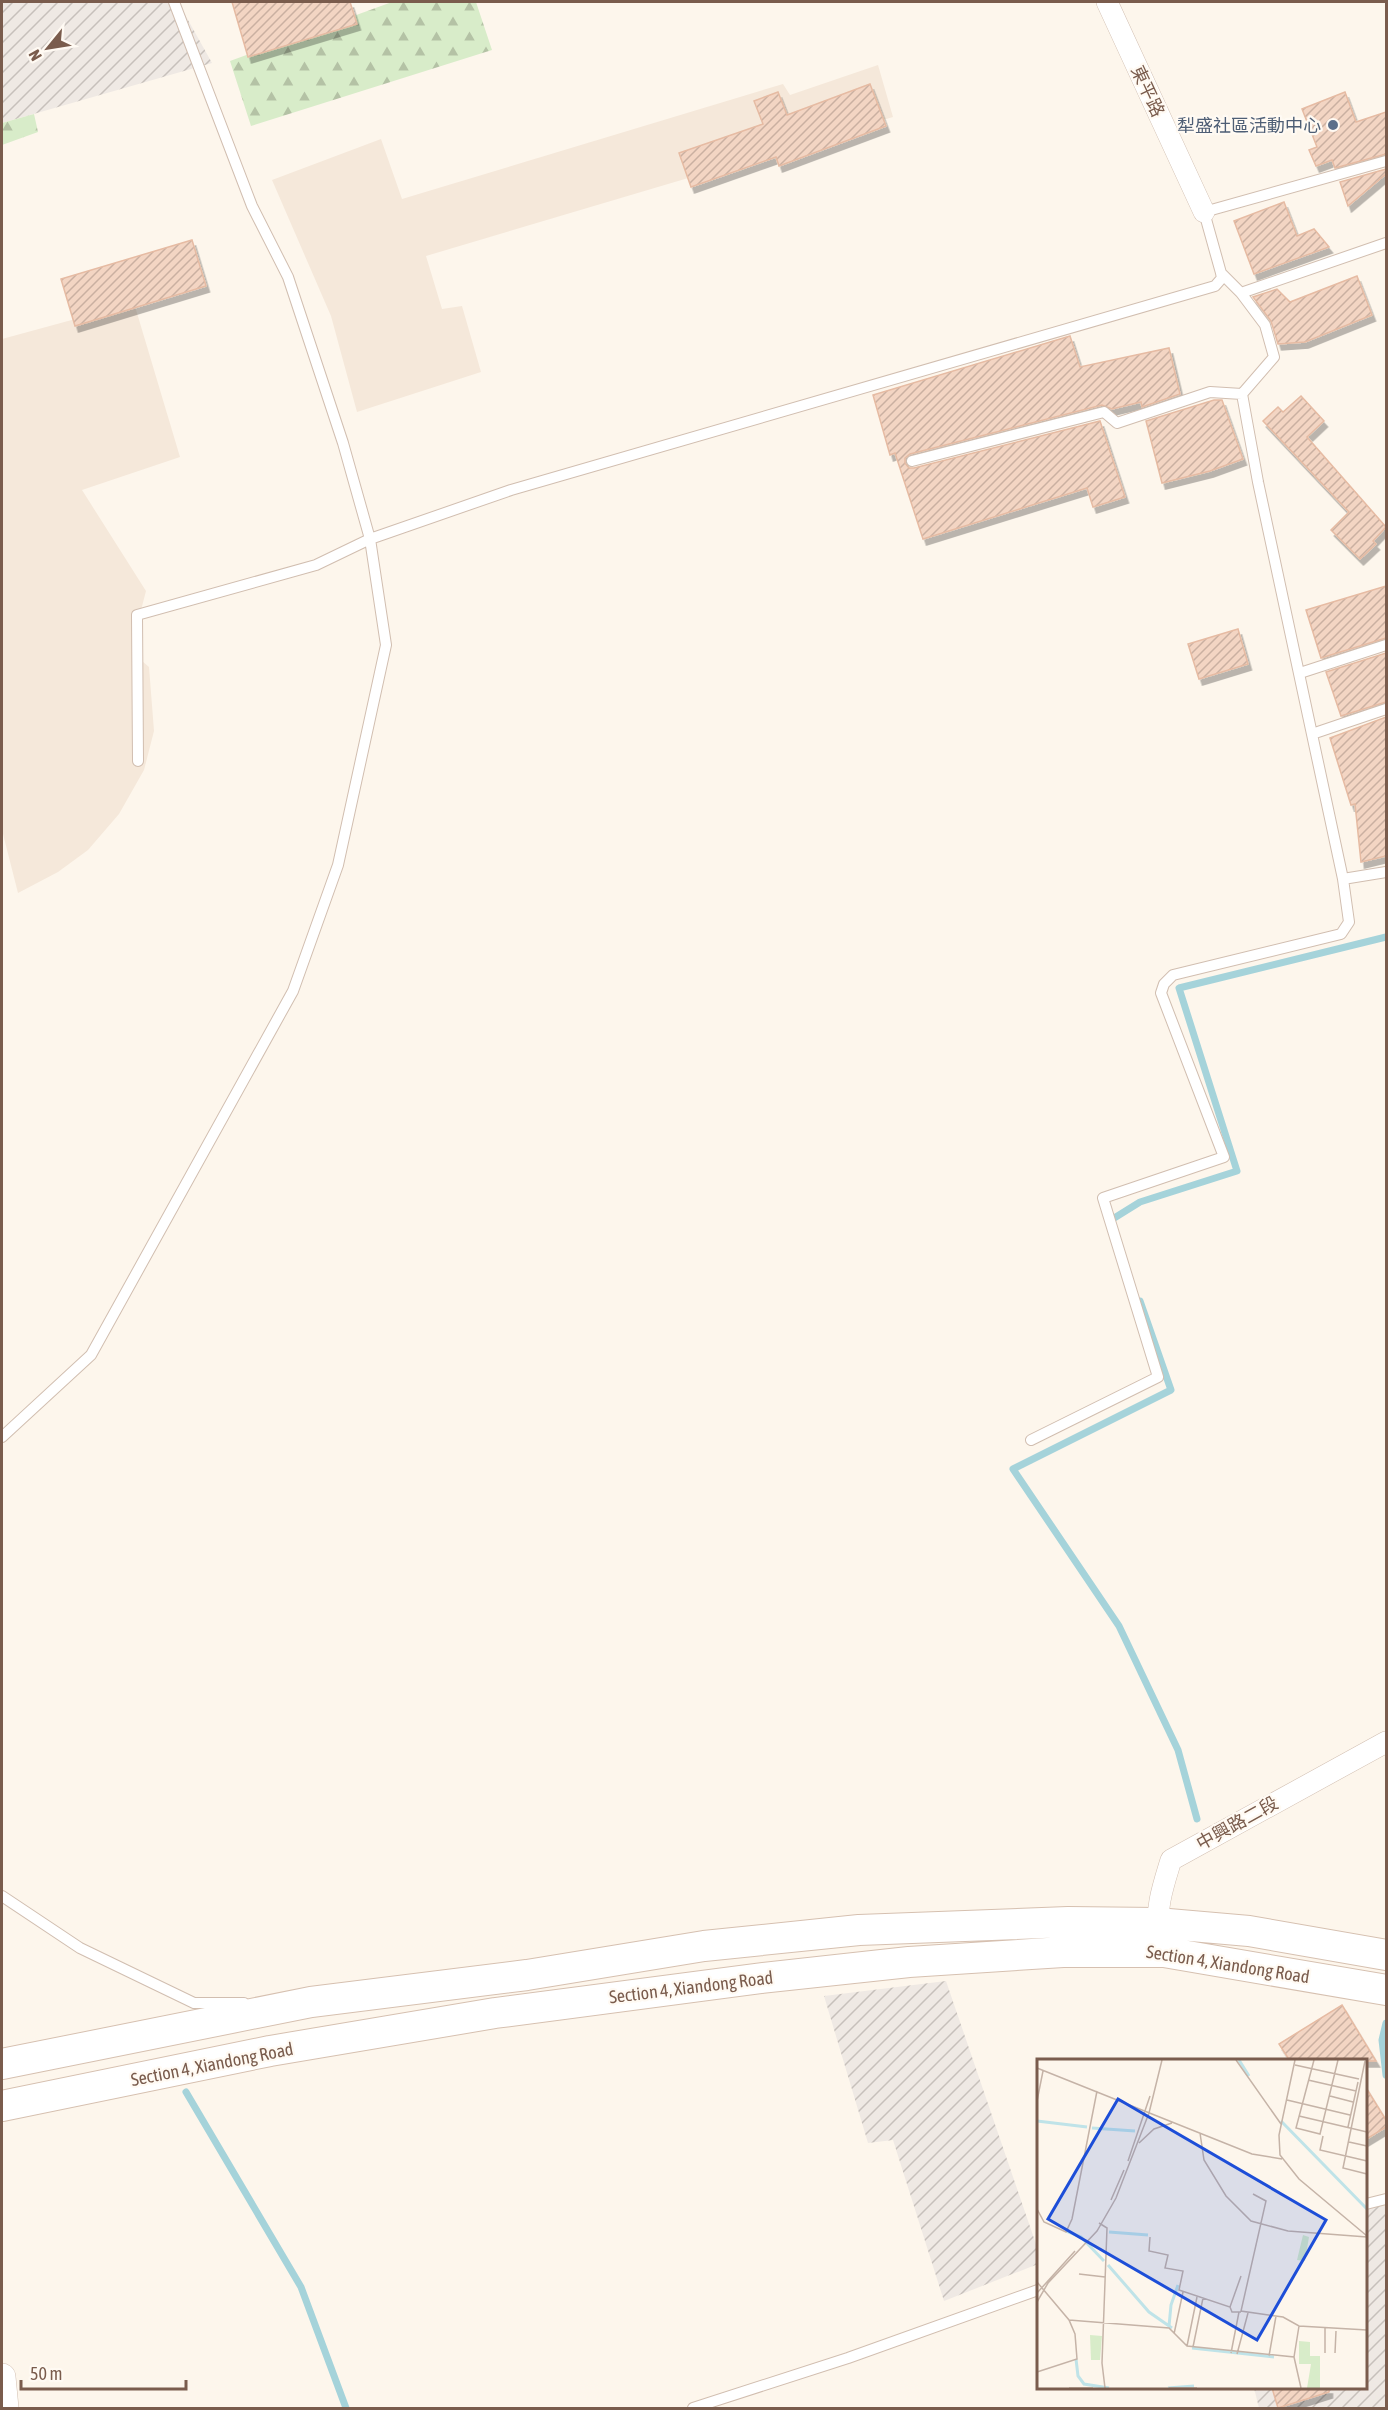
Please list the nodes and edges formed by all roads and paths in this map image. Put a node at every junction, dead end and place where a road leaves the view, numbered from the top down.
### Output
1 (174, 2) edge
2 (1107, 2) edge
3 (1386, 161) edge
4 (1204, 212) junction
5 (1386, 243) edge
6 (1221, 273) junction
7 (1241, 293) junction
8 (1242, 394) junction
9 (912, 460) dead end
10 (370, 538) junction
11 (1386, 645) edge
12 (1300, 673) junction
13 (1386, 710) edge
14 (1312, 734) junction
15 (138, 761) dead end
16 (1386, 872) edge
17 (1342, 879) junction
18 (2, 1437) edge
19 (1031, 1440) dead end
20 (1386, 1742) edge
21 (2, 1896) edge
22 (1157, 1923) junction
23 (1164, 1952) junction
24 (1386, 1955) edge
25 (1386, 1990) edge
26 (311, 2002) junction
27 (2, 2064) edge
28 (2, 2106) edge
29 (1386, 2199) edge
30 (1367, 2204) edge
31 (1037, 2290) edge
32 (2, 2377) edge
33 (5, 2409) edge
34 (693, 2409) edge

1 - 10 lane
2 - 4 street, 東平路
3 - 4 lane
4 - 6 lane
5 - 7 lane
6 - 7 lane
6 - 10 lane
7 - 8 lane
8 - 9 lane
8 - 12 lane
10 - 15 lane
10 - 18 lane
11 - 12 lane
12 - 14 lane
13 - 14 lane
14 - 17 lane
16 - 17 lane
17 - 19 lane
20 - 22 street, 中興路二段
21 - 26 lane
22 - 23 street, 中興路二段
22 - 24 main road, Section 4, Xiandong Road
22 - 26 main road, Section 4, Xiandong Road
23 - 25 main road, Section 4, Xiandong Road
23 - 28 main road, Section 4, Xiandong Road
26 - 27 main road, Section 4, Xiandong Road
29 - 30 lane
31 - 34 lane
32 - 33 street

